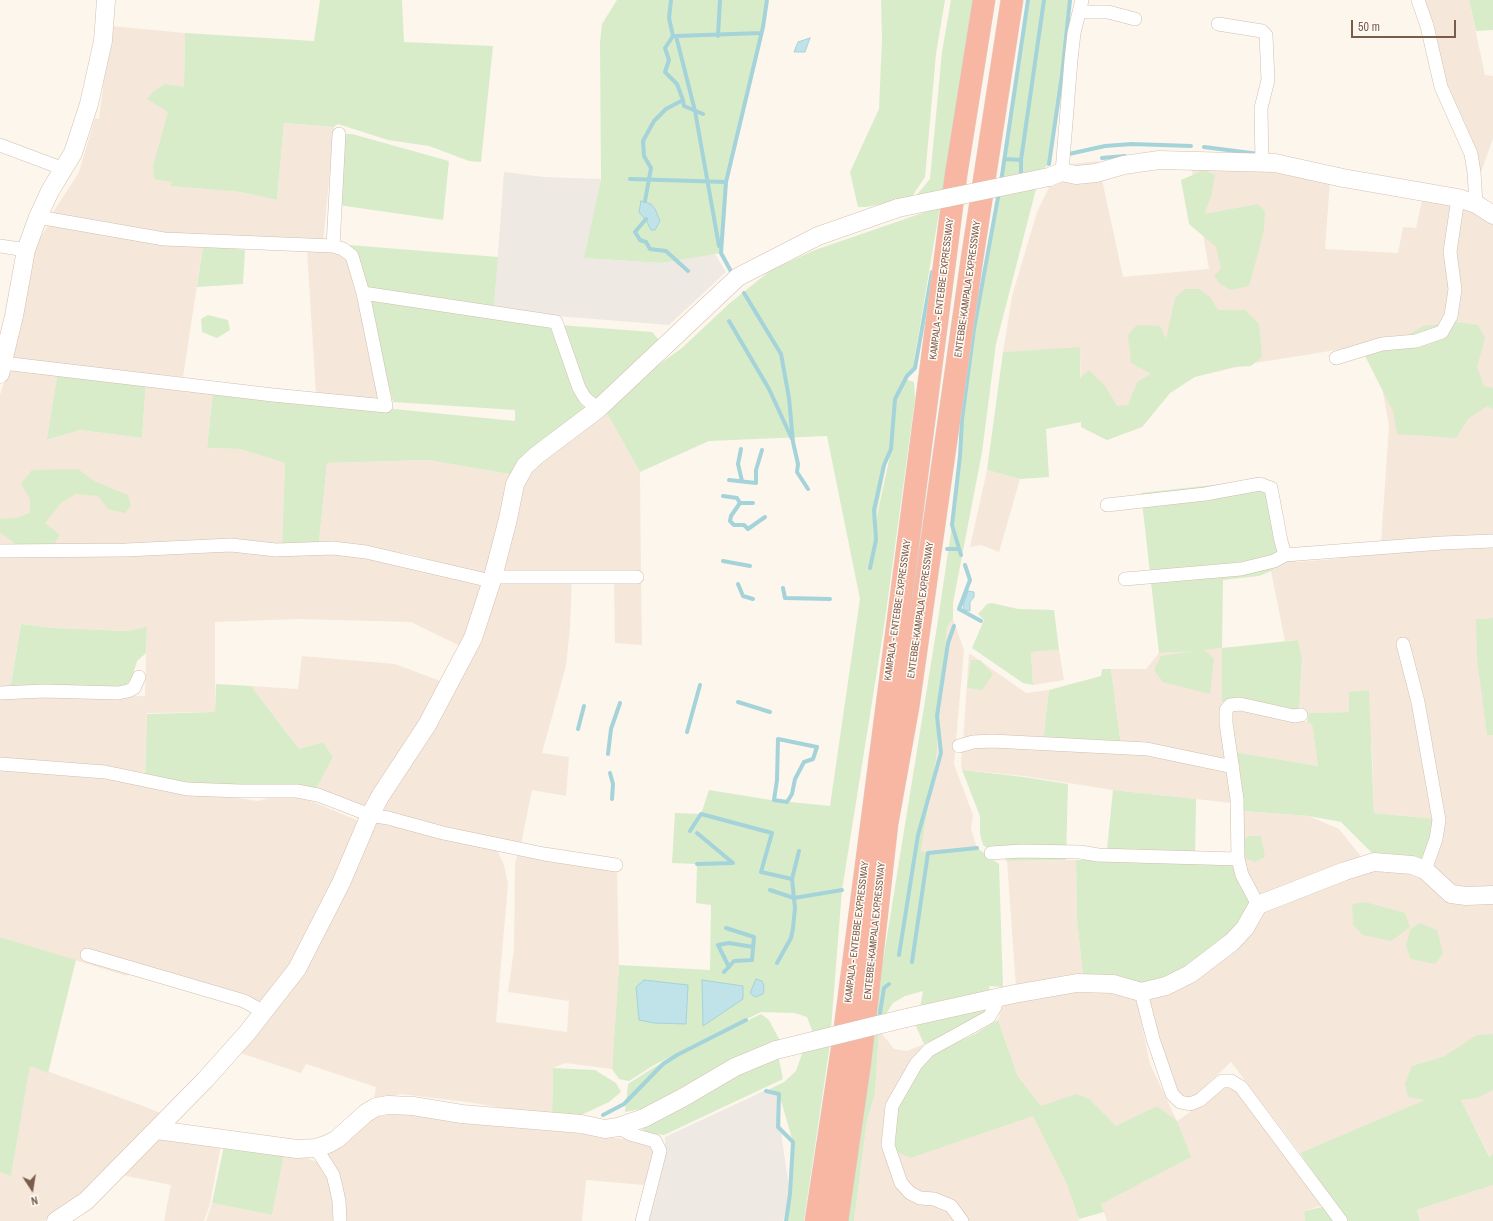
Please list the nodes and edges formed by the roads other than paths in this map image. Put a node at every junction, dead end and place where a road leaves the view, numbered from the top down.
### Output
1 (106, 0) edge
2 (984, 0) edge
3 (1012, 0) edge
4 (1418, 0) edge
5 (1081, 6) edge
6 (1135, 19) dead end
7 (1218, 24) dead end
8 (339, 134) dead end
9 (0, 146) edge
10 (1262, 163) junction
11 (64, 169) junction
12 (1055, 174) junction
13 (1458, 198) junction
14 (1476, 204) junction
15 (1493, 215) edge
16 (38, 217) junction
17 (0, 246) edge
18 (333, 246) junction
19 (26, 250) junction
20 (363, 293) junction
21 (1336, 358) dead end
22 (1, 368) edge
23 (598, 409) junction
24 (1107, 505) dead end
25 (1493, 541) edge
26 (0, 551) edge
27 (1285, 555) junction
28 (637, 577) dead end
29 (492, 579) junction
30 (1124, 579) dead end
31 (1403, 644) dead end
32 (139, 677) dead end
33 (0, 693) edge
34 (1301, 715) dead end
35 (959, 746) dead end
36 (0, 764) edge
37 (1233, 767) junction
38 (370, 816) junction
39 (991, 853) dead end
40 (1238, 860) junction
41 (616, 865) dead end
42 (1425, 870) junction
43 (1493, 895) edge
44 (1258, 905) junction
45 (87, 955) dead end
46 (1141, 992) junction
47 (996, 999) junction
48 (264, 1012) junction
49 (618, 1127) junction
50 (157, 1130) junction
51 (316, 1148) junction
52 (56, 1221) edge
53 (340, 1221) edge
54 (642, 1221) edge
55 (816, 1221) edge
56 (837, 1221) edge
57 (962, 1221) edge
58 (1341, 1221) edge

1 - 11 street
2 - 55 highway, KAMPALA - ENTEBBE EXPRESSWAY
3 - 56 highway, ENTEBBE-KAMPALA EXPRESSWAY
4 - 14 street
5 - 6 street
5 - 12 street
7 - 10 street
8 - 18 street
9 - 11 street
10 - 12 street
10 - 13 street
11 - 16 street
12 - 23 street, bridge
13 - 14 street
13 - 21 street
14 - 15 street
16 - 18 street
16 - 19 street
17 - 19 street
18 - 20 street
19 - 22 street
20 - 22 street
20 - 23 street
23 - 29 street
24 - 27 street
25 - 27 street
26 - 29 street
27 - 30 street
28 - 29 street
29 - 38 street
31 - 42 street
32 - 33 street
34 - 37 street
35 - 37 street
36 - 38 street
37 - 40 street
38 - 41 street
38 - 48 street
39 - 40 street
40 - 44 street
42 - 43 street
42 - 44 street
44 - 46 street
45 - 48 street
46 - 47 street
46 - 58 street
47 - 49 street, bridge
47 - 57 street
48 - 50 street
49 - 51 street
49 - 54 street
50 - 51 street
50 - 52 street
51 - 53 street

